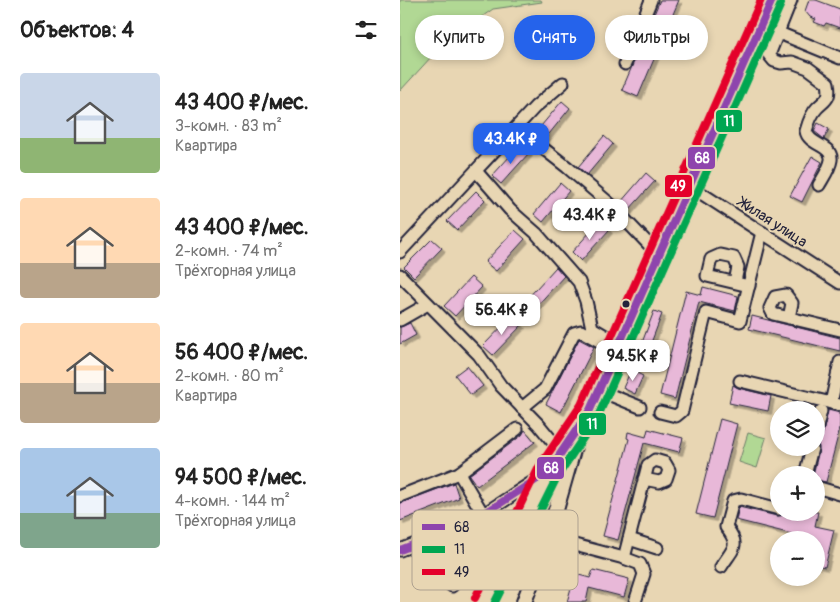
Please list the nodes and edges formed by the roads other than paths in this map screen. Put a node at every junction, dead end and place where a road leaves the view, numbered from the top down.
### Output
1 (651, 0) edge
2 (772, 0) edge
3 (790, 0) edge
4 (762, 26) junction
5 (777, 32) junction
6 (840, 58) edge
7 (625, 64) dead end
8 (563, 83) dead end
9 (516, 128) junction
10 (476, 171) junction
11 (819, 185) dead end
12 (690, 186) junction
13 (762, 232) junction
14 (400, 252) edge
15 (659, 255) junction
16 (400, 275) edge
17 (735, 282) dead end
18 (840, 283) edge
19 (748, 286) junction
20 (428, 304) junction
21 (789, 318) dead end
22 (400, 320) edge
23 (840, 330) edge
24 (618, 347) junction
25 (840, 362) edge
26 (740, 381) dead end
27 (598, 390) junction
28 (836, 404) edge
29 (640, 407) dead end
30 (522, 408) junction
31 (660, 412) dead end
32 (582, 424) junction
33 (517, 429) dead end
34 (562, 453) junction
35 (548, 472) junction
36 (459, 473) junction
37 (644, 479) dead end
38 (825, 490) edge
39 (514, 494) junction
40 (840, 494) edge
41 (400, 496) edge
42 (531, 506) junction
43 (770, 507) edge
44 (481, 510) edge
45 (489, 510) edge
46 (529, 510) edge
47 (556, 510) edge
48 (629, 539) junction
49 (412, 545) edge
50 (578, 546) edge
51 (656, 548) dead end
52 (400, 550) edge
53 (624, 558) junction
54 (721, 567) dead end
55 (490, 590) edge
56 (528, 590) edge
57 (484, 602) edge
58 (524, 602) edge
59 (635, 602) edge

1 - 7 street
2 - 4 main road
3 - 5 street
4 - 5 street
4 - 12 main road
5 - 6 street
5 - 11 street
8 - 9 street
9 - 10 street
9 - 15 street
10 - 14 street
10 - 24 street
12 - 13 street, Жилая улица
12 - 15 main road
13 - 18 street, Жилая улица
13 - 19 street
15 - 24 main road
16 - 20 street
17 - 19 street
19 - 31 street
20 - 22 street
20 - 30 street
21 - 23 street
24 - 27 main road
24 - 30 street
25 - 28 street
26 - 28 street
27 - 29 street
27 - 32 main road
30 - 34 street
32 - 34 main road
32 - 47 main road
33 - 36 street
34 - 35 main road
35 - 39 street
35 - 42 main road
36 - 41 street
36 - 44 street
37 - 48 street
38 - 40 street
39 - 42 street
39 - 45 street
42 - 46 main road
43 - 54 street
48 - 51 street
48 - 53 street
49 - 52 street
50 - 53 street
53 - 59 street
55 - 57 main road
56 - 58 main road

